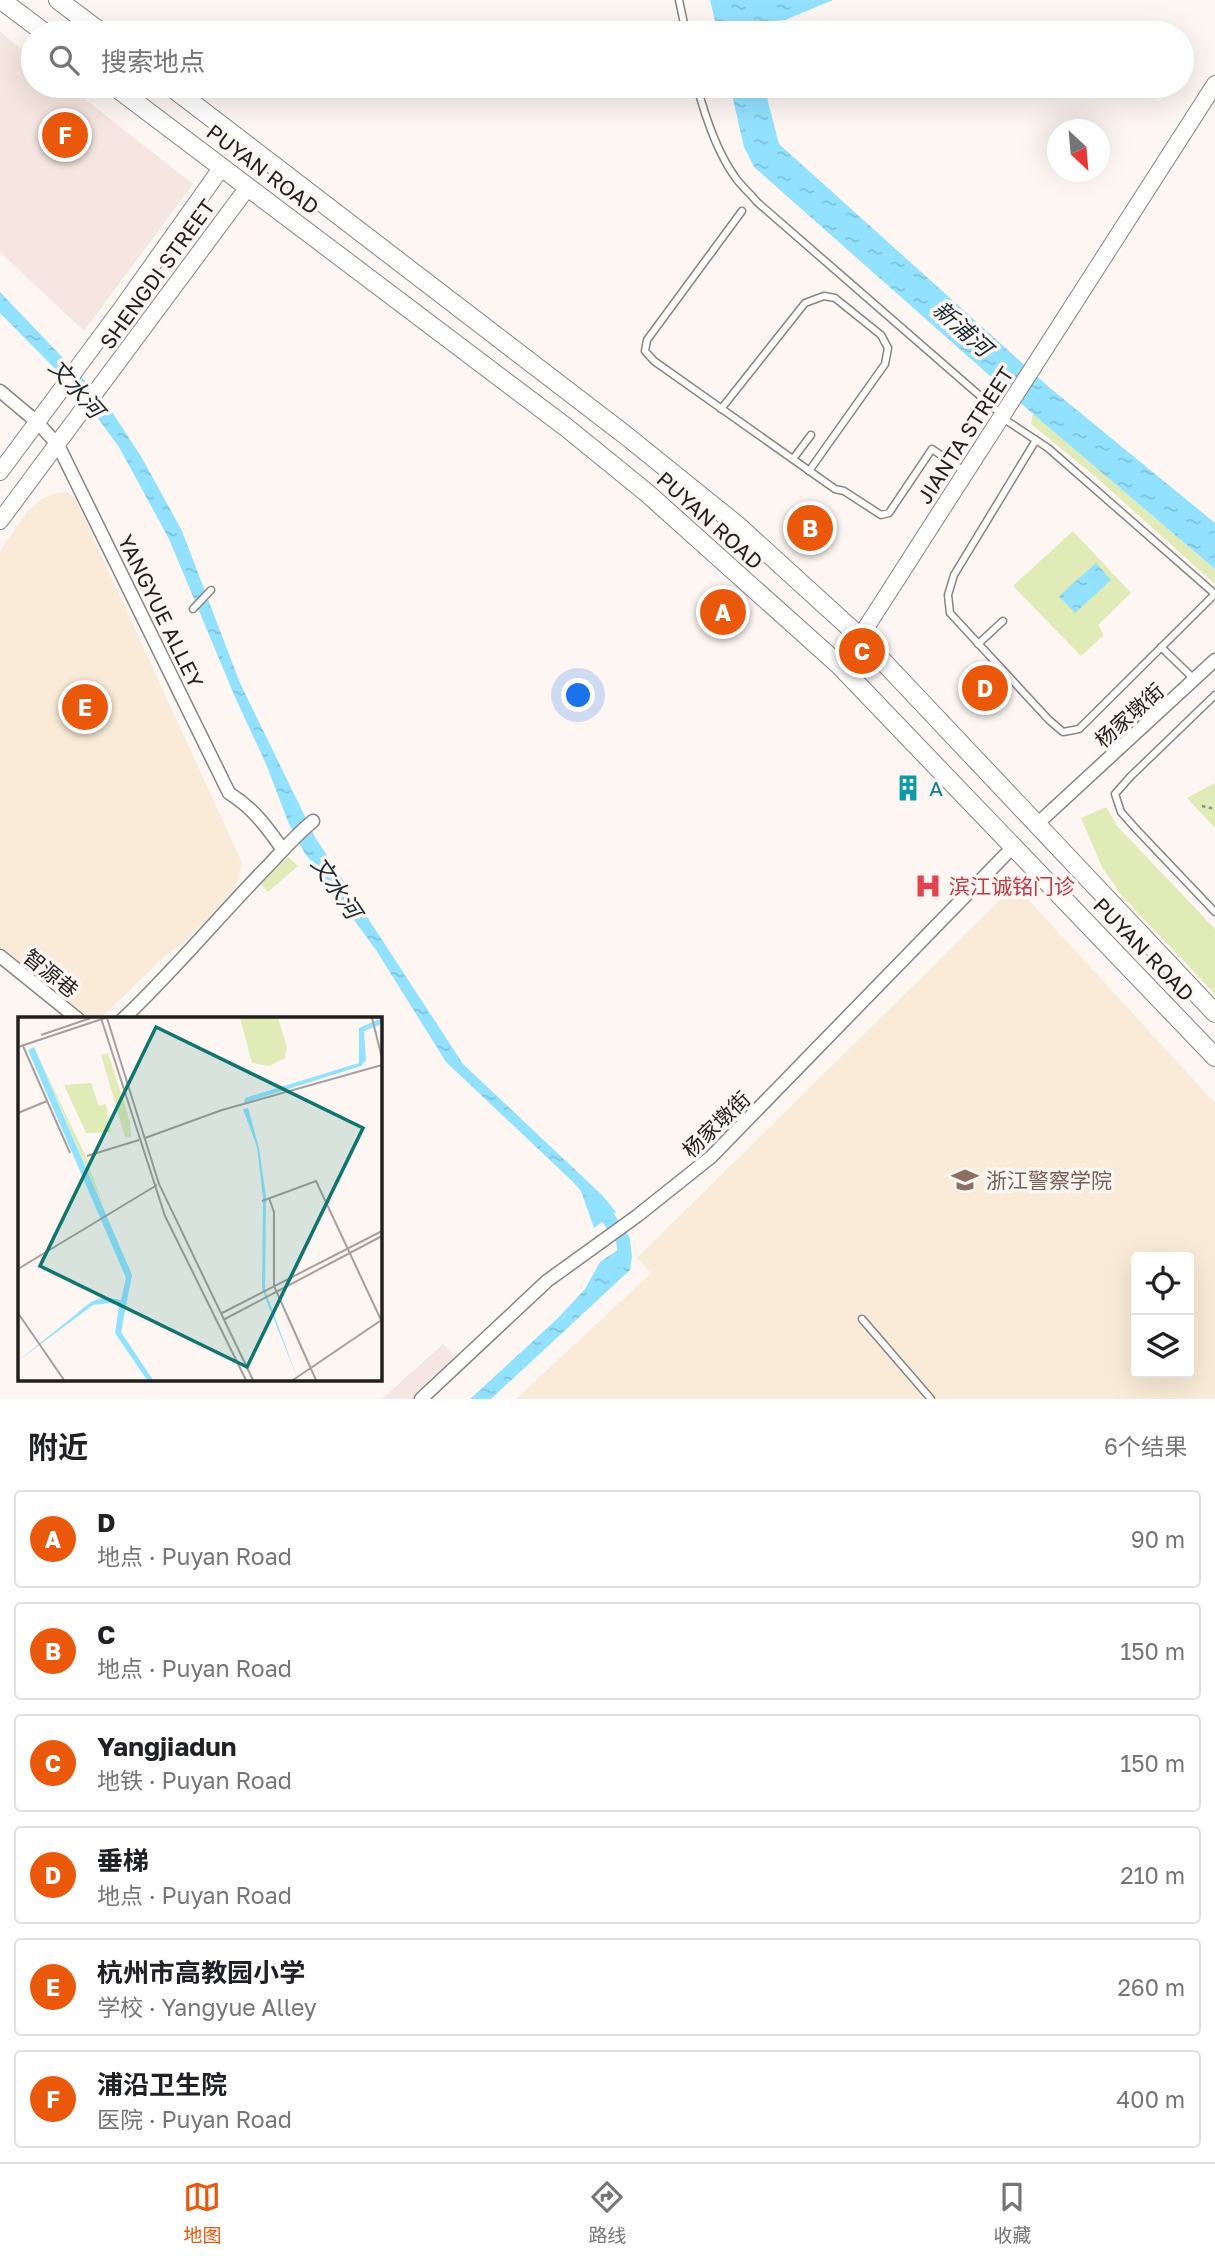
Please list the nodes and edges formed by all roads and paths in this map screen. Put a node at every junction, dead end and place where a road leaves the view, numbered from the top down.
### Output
1 (1, 0) edge
2 (58, 0) edge
3 (679, 0) edge
4 (29, 21) edge
5 (86, 21) edge
6 (683, 21) edge
7 (1215, 85) edge
8 (130, 98) edge
9 (186, 98) edge
10 (701, 98) edge
11 (222, 167) junction
12 (248, 187) junction
13 (742, 212) dead end
14 (0, 391) edge
15 (722, 409) junction
16 (1005, 411) junction
17 (37, 422) junction
18 (811, 435) dead end
19 (1036, 440) junction
20 (58, 444) junction
21 (793, 459) junction
22 (809, 471) junction
23 (0, 472) edge
24 (966, 472) junction
25 (0, 521) edge
26 (211, 590) dead end
27 (1215, 594) edge
28 (193, 609) dead end
29 (1003, 621) dead end
30 (860, 637) junction
31 (978, 643) junction
32 (1161, 647) junction
33 (1215, 660) edge
34 (839, 665) junction
35 (1195, 680) junction
36 (1215, 695) edge
37 (1202, 806) dead end
38 (1215, 809) edge
39 (313, 821) dead end
40 (1036, 825) junction
41 (1012, 848) junction
42 (283, 850) junction
43 (1215, 912) edge
44 (0, 956) edge
45 (1215, 1013) edge
46 (76, 1017) edge
47 (125, 1017) edge
48 (1215, 1057) edge
49 (862, 1319) dead end
50 (421, 1399) edge
51 (931, 1399) edge

1 - 4 main road
2 - 5 main road
3 - 6 lane
7 - 16 street, JIANTA STREET
8 - 11 main road, PUYAN ROAD
9 - 30 main road, PUYAN ROAD
10 - 16 lane
11 - 12 main road, PUYAN ROAD
11 - 17 street, SHENGDI STREET
12 - 20 street, SHENGDI STREET
12 - 34 main road, PUYAN ROAD
13 - 15 lane
14 - 17 street, YANGYUE ALLEY
15 - 21 lane
15 - 22 lane
16 - 19 lane
16 - 24 street, JIANTA STREET
17 - 20 street, YANGYUE ALLEY
17 - 23 street, SHENGDI STREET
18 - 21 lane
19 - 27 lane
19 - 31 lane
20 - 25 street, SHENGDI STREET
20 - 42 street, YANGYUE ALLEY
21 - 22 lane
22 - 24 lane
24 - 30 street, JIANTA STREET
26 - 28 lane
27 - 32 lane
29 - 31 lane
30 - 34 street, JIANTA STREET
30 - 40 main road, PUYAN ROAD
31 - 32 lane
32 - 35 lane
33 - 35 street, 杨家墩街
34 - 41 main road, PUYAN ROAD
35 - 40 street, 杨家墩街
36 - 43 lane
37 - 38 path
39 - 42 street
40 - 45 main road, PUYAN ROAD
41 - 48 main road, PUYAN ROAD
41 - 50 street, 杨家墩街
42 - 47 street
44 - 46 street, 智源巷
49 - 51 lane

